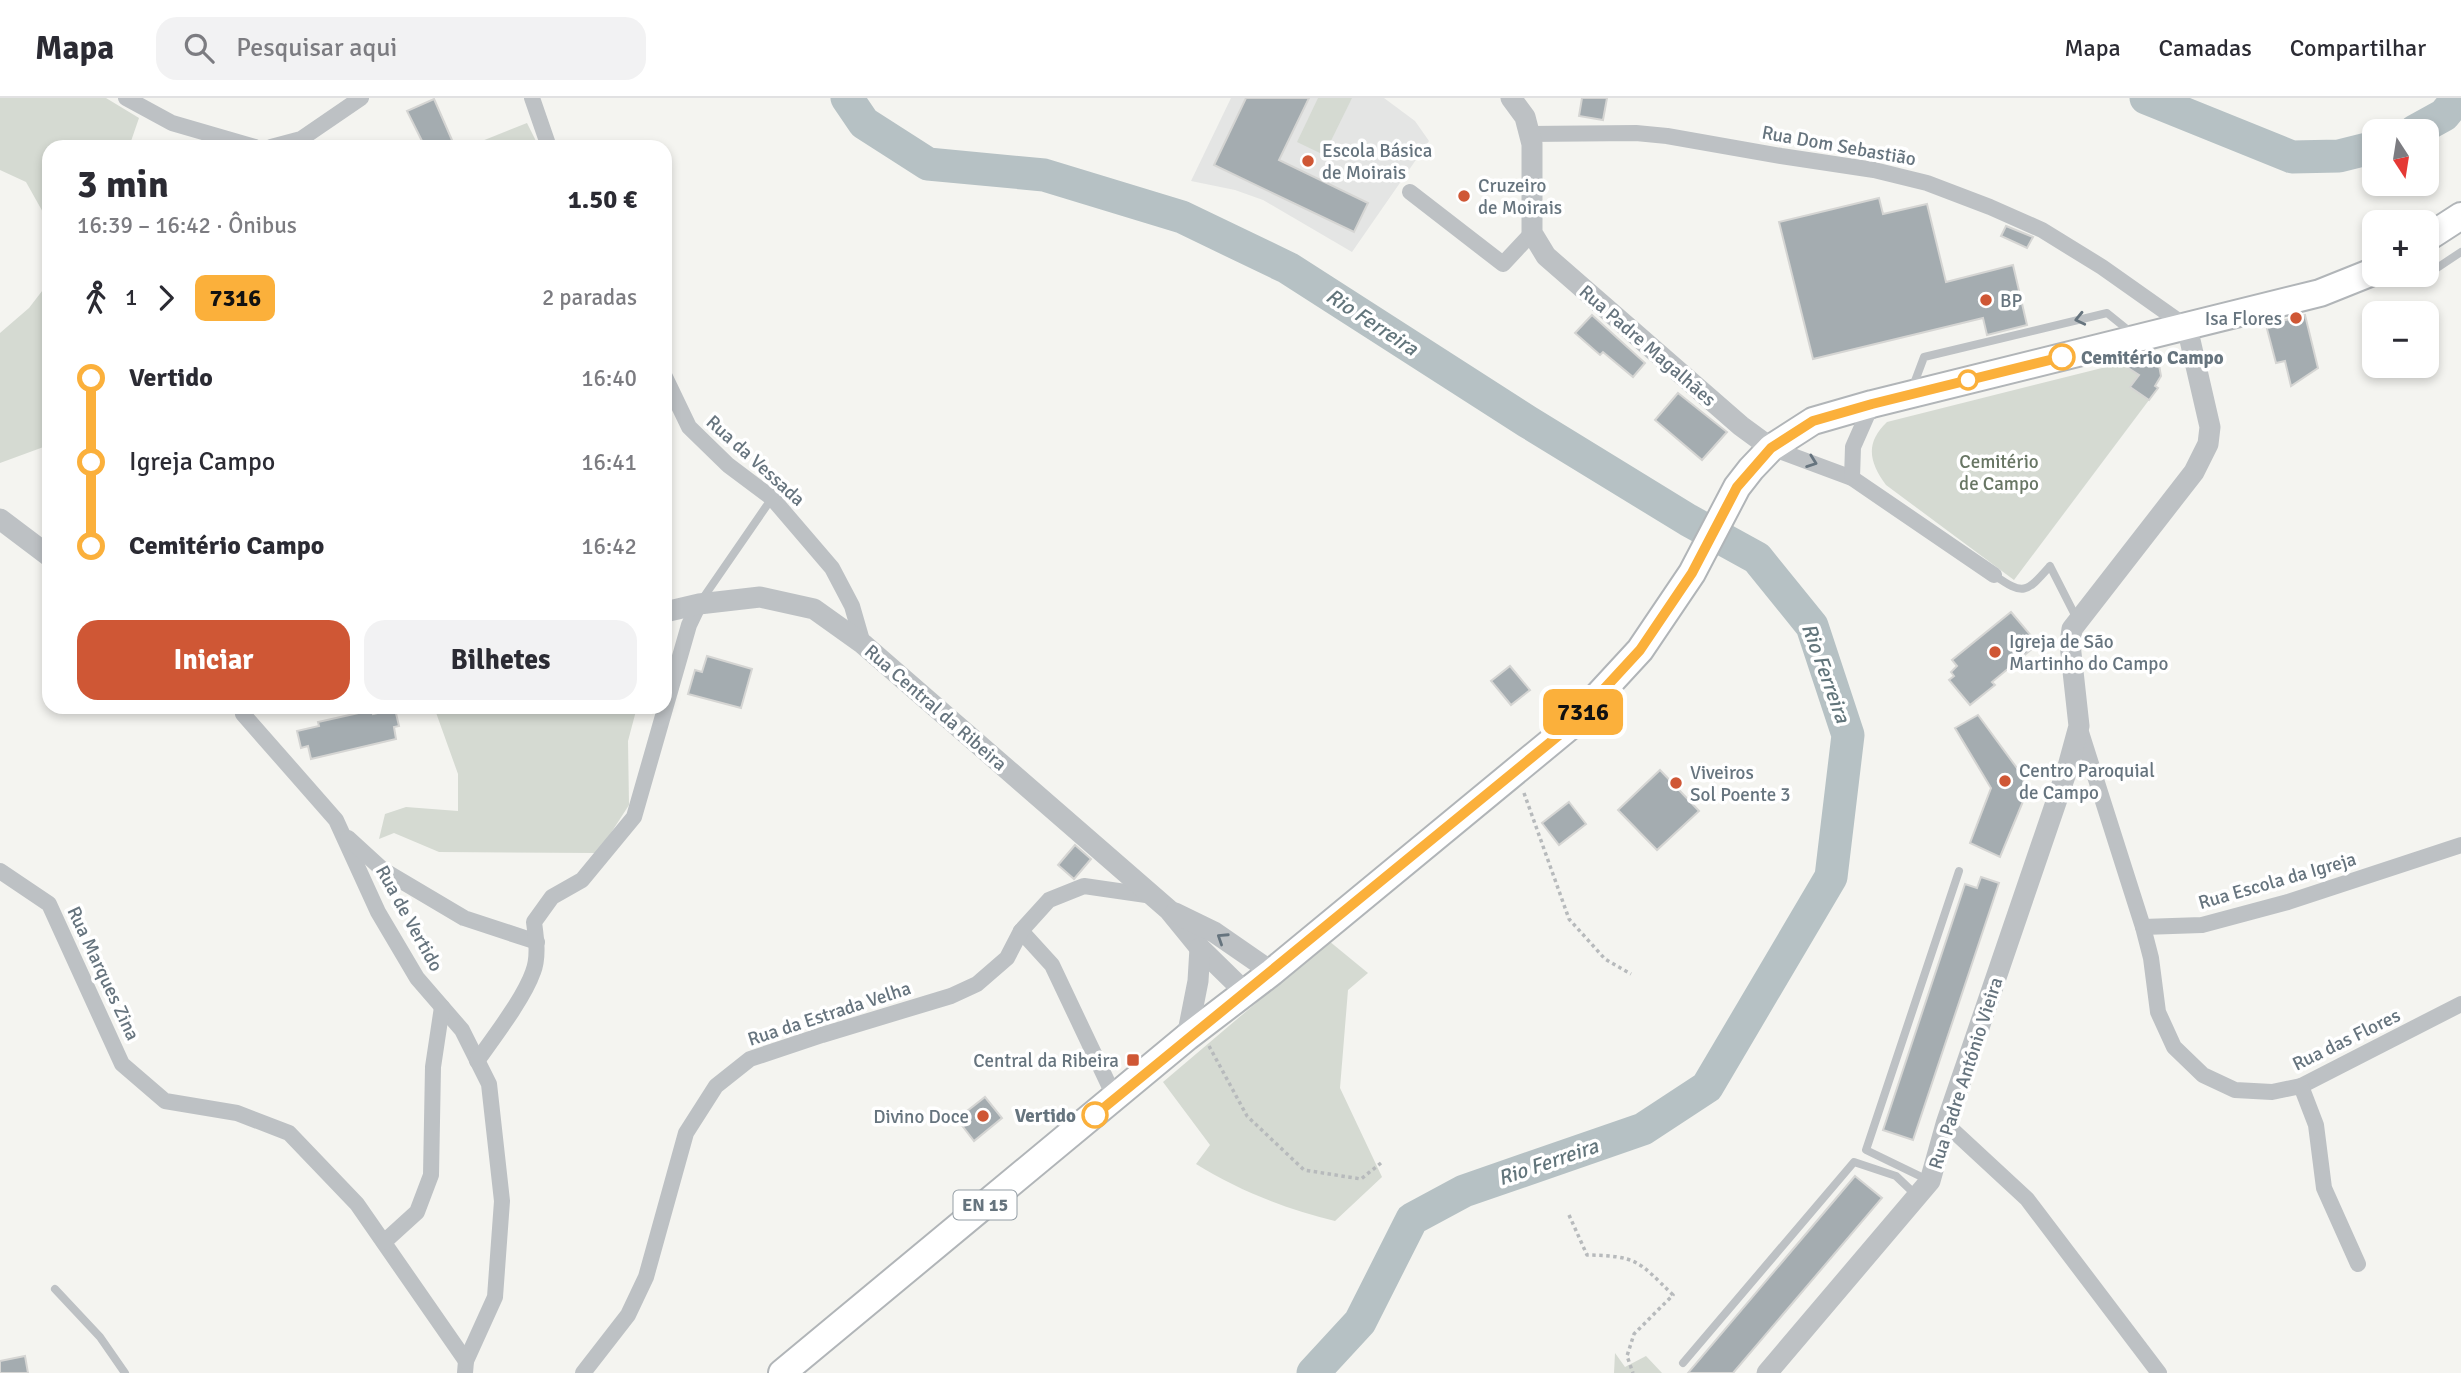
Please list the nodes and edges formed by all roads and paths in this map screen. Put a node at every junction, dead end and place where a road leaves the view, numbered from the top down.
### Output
1 (126, 98) edge
2 (361, 98) edge
3 (532, 98) edge
4 (1511, 98) edge
5 (1529, 134) junction
6 (232, 140) edge
7 (297, 140) edge
8 (547, 140) edge
9 (1410, 192) dead end
10 (2461, 216) edge
11 (2439, 230) edge
12 (1532, 233) junction
13 (2461, 252) edge
14 (2439, 267) edge
15 (2362, 276) edge
16 (2187, 327) junction
17 (672, 392) edge
18 (1872, 404) junction
19 (1771, 448) junction
20 (1852, 478) junction
21 (772, 498) junction
22 (0, 519) edge
23 (42, 551) edge
24 (1994, 575) joint
25 (699, 604) junction
26 (672, 610) edge
27 (2077, 620) junction
28 (863, 643) junction
29 (672, 684) edge
30 (244, 714) edge
31 (664, 714) edge
32 (2079, 726) junction
33 (1516, 771) junction
34 (342, 833) junction
35 (2461, 845) edge
36 (0, 871) edge
37 (1959, 871) dead end
38 (1161, 903) junction
39 (2143, 927) junction
40 (1021, 931) junction
41 (537, 942) junction
42 (1200, 948) junction
43 (1272, 972) junction
44 (1630, 974) dead end
45 (1246, 993) junction
46 (2461, 1004) edge
47 (442, 1007) junction
48 (1194, 1033) junction
49 (477, 1061) junction
50 (2301, 1086) junction
51 (1115, 1098) junction
52 (1946, 1124) junction
53 (1381, 1163) dead end
54 (1924, 1188) junction
55 (1569, 1215) dead end
56 (384, 1242) junction
57 (2358, 1264) dead end
58 (55, 1289) dead end
59 (1682, 1363) dead end
60 (466, 1367) edge
61 (125, 1373) edge
62 (583, 1373) edge
63 (782, 1373) edge
64 (1633, 1373) edge
65 (1767, 1373) edge
66 (2159, 1373) edge

1 - 6 street
2 - 7 street
3 - 8 street
4 - 5 street
5 - 12 street
5 - 16 street, Rua Dom Sebastião
9 - 12 street
10 - 11 main road
12 - 19 street, Rua Padre Magalhães
13 - 14 lane
15 - 16 main road, EN 15
16 - 18 main road, EN 15
16 - 27 street
17 - 21 street, Rua da Vessada
18 - 19 main road, EN 15
18 - 20 street
19 -> 20 street
19 - 33 main road, EN 15
20 - 24 street
21 - 25 lane
21 - 28 street, Rua da Vessada
22 - 23 street
24 - 27 lane
25 - 26 street, Rua Central da Ribeira
25 - 28 street, Rua Central da Ribeira
25 - 29 street
27 - 32 street
28 - 38 street, Rua Central da Ribeira
30 - 34 street, Rua de Vertido
31 - 41 street
32 - 39 street
32 - 52 street, Rua Padre António Vieira
33 - 43 main road, EN 15
33 - 44 path
34 - 41 street
34 - 47 street, Rua de Vertido
35 - 39 street, Rua Escola da Igreja
36 - 56 street, Rua Marques Zina
37 - 54 lane
38 - 40 street, Rua da Estrada Velha
38 - 42 street, Rua Central da Ribeira
43 -> 38 street, Rua Central da Ribeira
39 - 50 street, Rua das Flores
40 - 51 street
40 - 62 street, Rua da Estrada Velha
41 - 49 street
42 - 45 street, Rua Central da Ribeira
42 - 48 street
43 - 45 main road, EN 15
45 - 48 main road, EN 15
46 - 50 street, Rua das Flores
47 - 49 street, Rua de Vertido
47 - 56 street
48 - 51 main road, EN 15
48 - 53 path
49 - 60 street, Rua de Vertido
50 - 57 street
51 - 63 main road, EN 15
52 - 54 street, Rua Padre António Vieira
52 - 66 street
54 - 59 lane
54 - 65 street, Rua Padre António Vieira
55 - 64 path
56 - 60 street, Rua Marques Zina
58 - 61 lane

